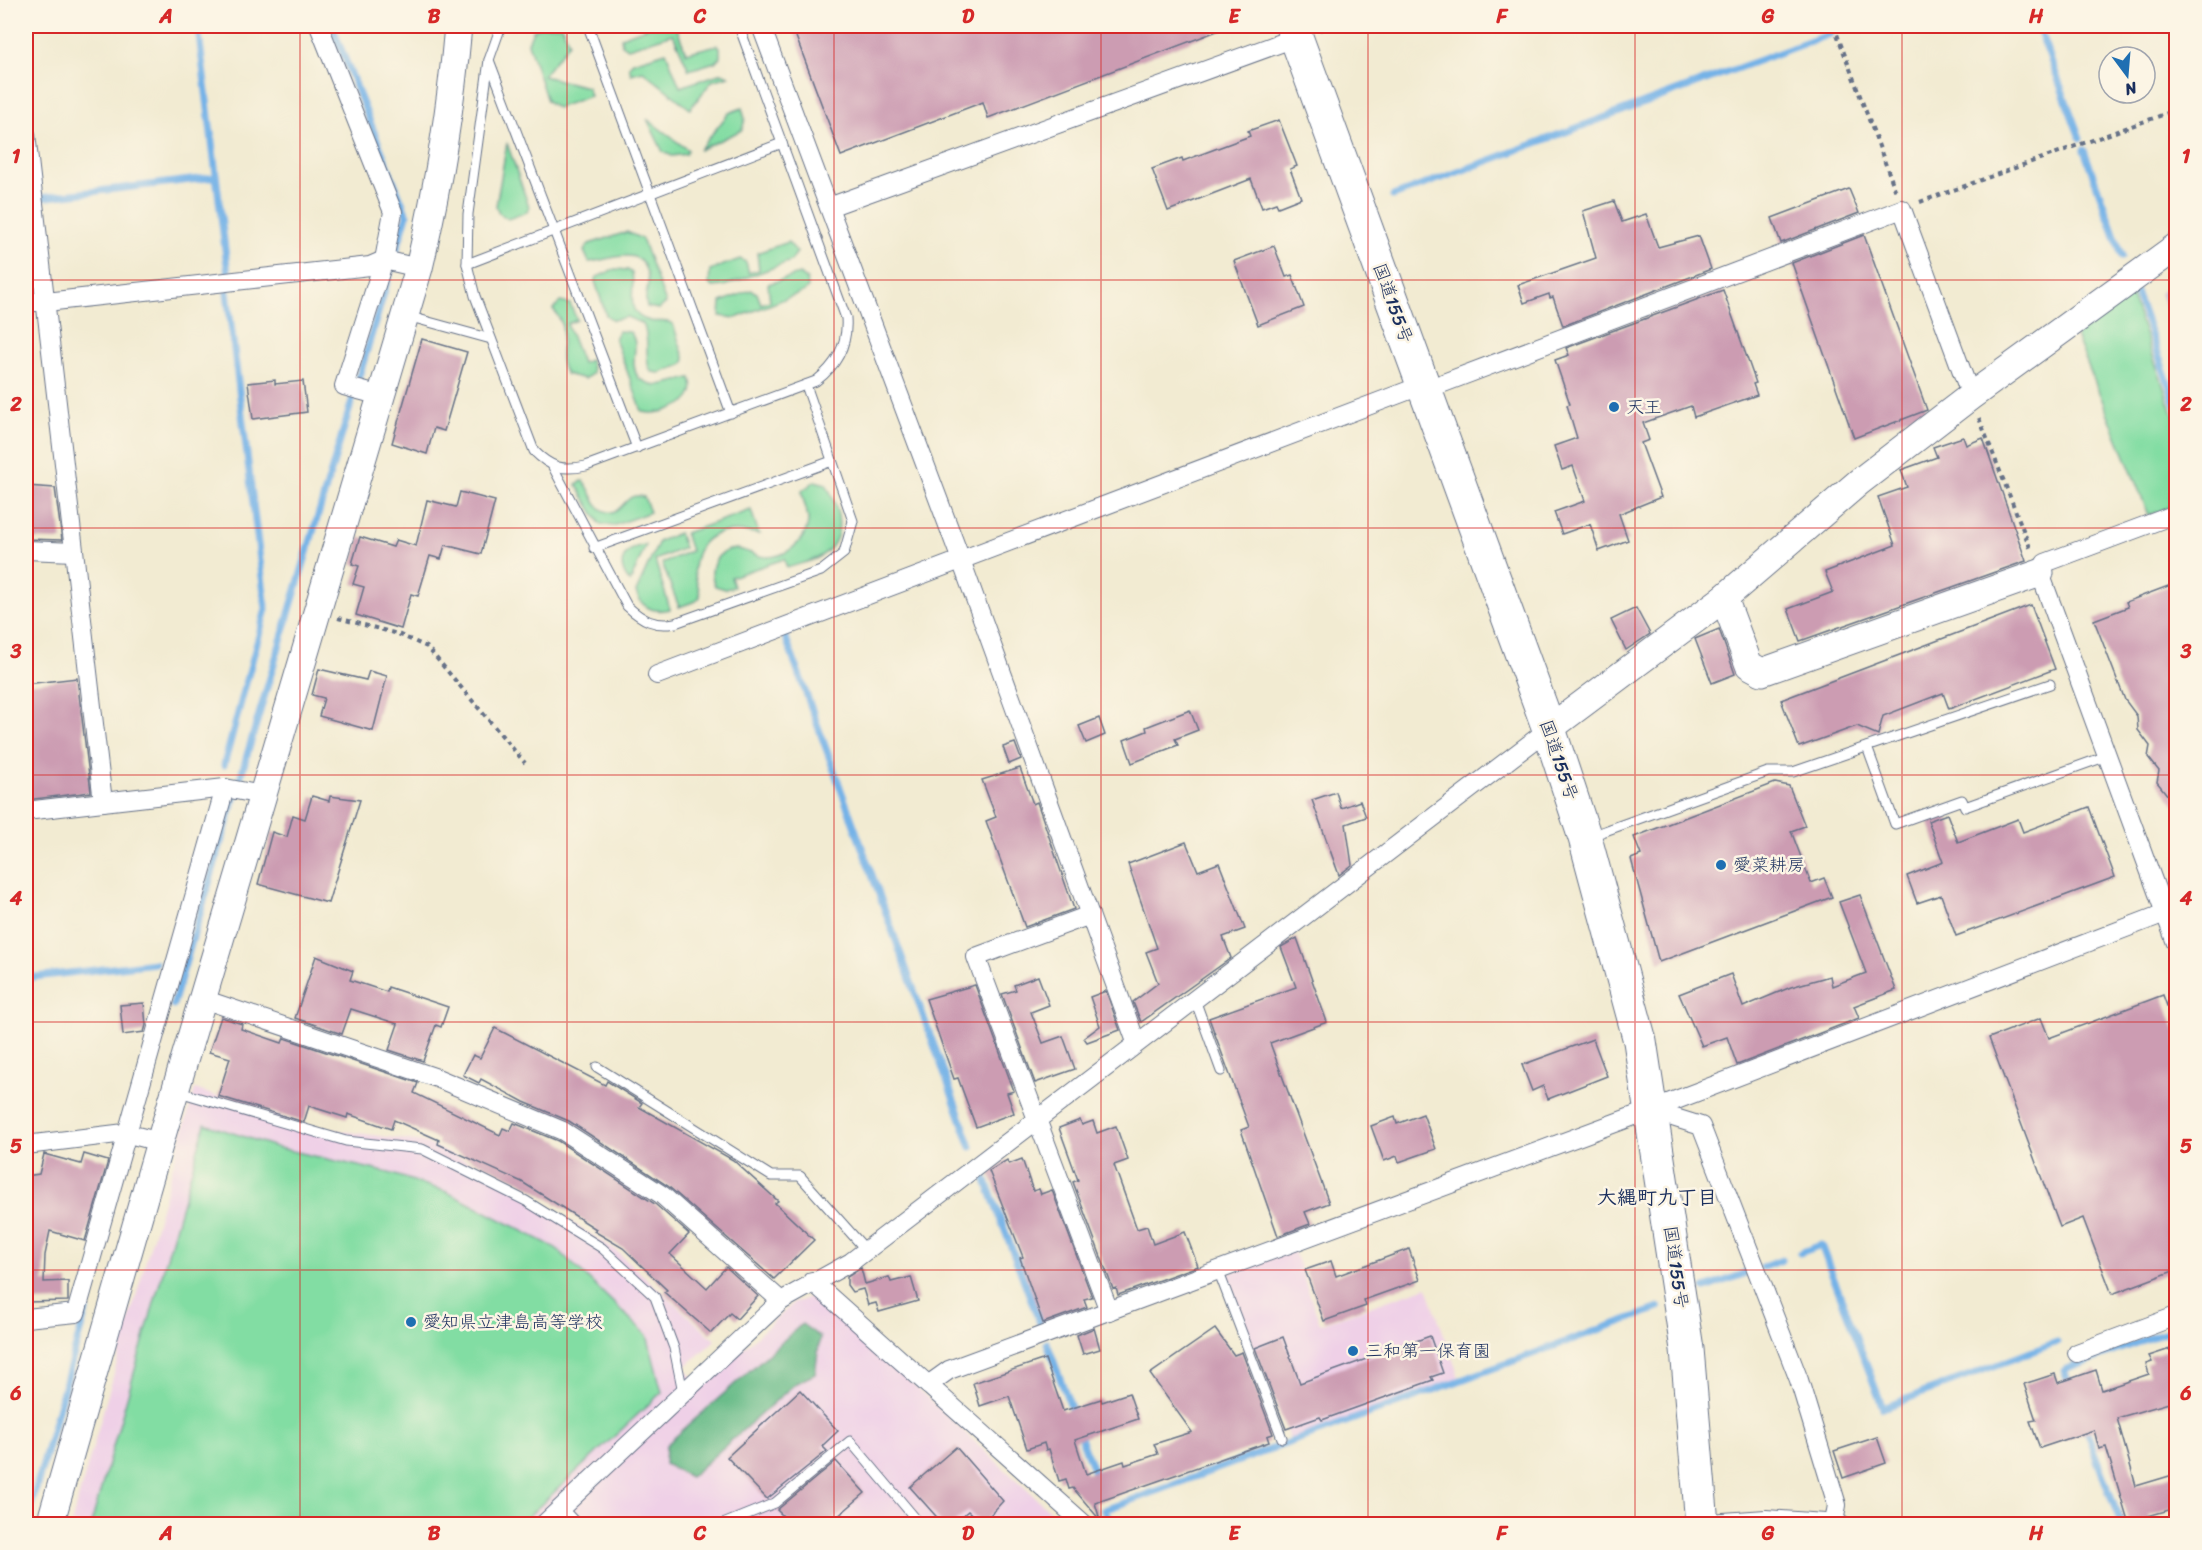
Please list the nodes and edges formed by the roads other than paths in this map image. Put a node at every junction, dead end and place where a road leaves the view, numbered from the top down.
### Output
1 (319, 26) edge
2 (458, 26) edge
3 (501, 26) edge
4 (588, 26) edge
5 (739, 26) edge
6 (761, 26) edge
7 (1294, 31) edge
8 (489, 60) junction
9 (26, 134) edge
10 (782, 144) junction
11 (650, 194) junction
12 (829, 207) junction
13 (554, 231) junction
14 (2176, 247) edge
15 (397, 263) junction
16 (467, 264) junction
17 (26, 302) edge
18 (46, 302) junction
19 (405, 315) junction
20 (491, 339) junction
21 (806, 385) junction
22 (1424, 388) junction
23 (364, 391) junction
24 (1971, 396) junction
25 (731, 413) junction
26 (637, 448) junction
27 (832, 461) junction
28 (553, 467) junction
29 (2176, 514) edge
30 (594, 548) junction
31 (26, 550) edge
32 (74, 552) junction
33 (961, 560) junction
34 (2040, 573) junction
35 (1724, 598) junction
36 (657, 675) dead end
37 (2050, 684) dead end
38 (1549, 729) junction
39 (1867, 747) junction
40 (2108, 756) junction
41 (241, 790) junction
42 (103, 802) junction
43 (26, 811) edge
44 (1586, 838) junction
45 (1090, 915) junction
46 (2170, 917) edge
47 (2176, 944) edge
48 (1194, 997) junction
49 (203, 999) junction
50 (1136, 1042) junction
51 (597, 1067) dead end
52 (1221, 1071) dead end
53 (174, 1091) junction
54 (1650, 1110) junction
55 (1036, 1118) junction
56 (140, 1137) junction
57 (26, 1144) edge
58 (866, 1250) junction
59 (1218, 1270) junction
60 (812, 1281) junction
61 (781, 1301) junction
62 (1109, 1311) junction
63 (2176, 1316) edge
64 (26, 1318) edge
65 (2077, 1353) dead end
66 (928, 1385) junction
67 (684, 1395) junction
68 (1282, 1438) dead end
69 (562, 1508) junction
70 (50, 1524) edge
71 (544, 1524) edge
72 (577, 1524) edge
73 (723, 1524) edge
74 (920, 1524) edge
75 (1084, 1524) edge
76 (1695, 1524) edge
77 (1702, 1524) edge
78 (1837, 1524) edge

1 - 15 street
2 - 15 street
3 - 8 lane
4 - 11 lane
5 - 10 lane
6 - 12 street
7 - 12 street
7 - 22 highway, 国道155号
8 - 13 lane
8 - 16 lane
9 - 18 street
10 - 11 lane
10 - 21 lane
11 - 13 lane
11 - 25 lane
12 - 33 street
13 - 16 lane
13 - 26 lane
14 - 24 street
15 - 18 street
15 - 19 street
15 - 23 street
16 - 20 lane
17 - 18 street
18 - 32 street
19 - 20 lane
19 - 23 street
20 - 28 lane
21 - 25 lane
21 - 27 lane
22 - 24 street
22 - 33 street
22 - 38 highway, 国道155号
23 - 41 street
24 - 35 street
25 - 26 lane
26 - 28 lane
27 - 30 lane
27 - 30 lane
28 - 30 lane
29 - 34 street
31 - 32 street
32 - 42 street
33 - 36 street
33 - 45 street
34 - 35 street
34 - 40 street
35 - 38 street
37 - 39 lane
38 - 44 highway, 国道155号
38 - 48 street
39 - 40 lane
39 - 44 lane
40 - 46 street
41 - 42 street
41 - 49 street
41 - 56 street
42 - 43 street
44 - 54 highway, 国道155号
45 - 50 street
45 - 55 street
46 - 47 street
46 - 54 street
48 - 50 street
48 - 52 lane
49 - 53 street
49 - 61 street
50 - 55 street
51 - 58 lane
53 - 56 street
53 - 67 lane
54 - 59 street
54 - 77 highway, 国道155号
54 - 78 street
55 - 58 street
55 - 62 street
56 - 57 street
56 - 64 street
56 - 70 street
58 - 60 street
59 - 62 street
59 - 68 lane
60 - 61 street
60 - 66 street
61 - 67 street
62 - 66 street
63 - 65 street
66 - 75 street
67 - 69 street
69 - 71 street
69 - 72 lane
73 - 74 lane
76 - 77 street
77 - 78 street

